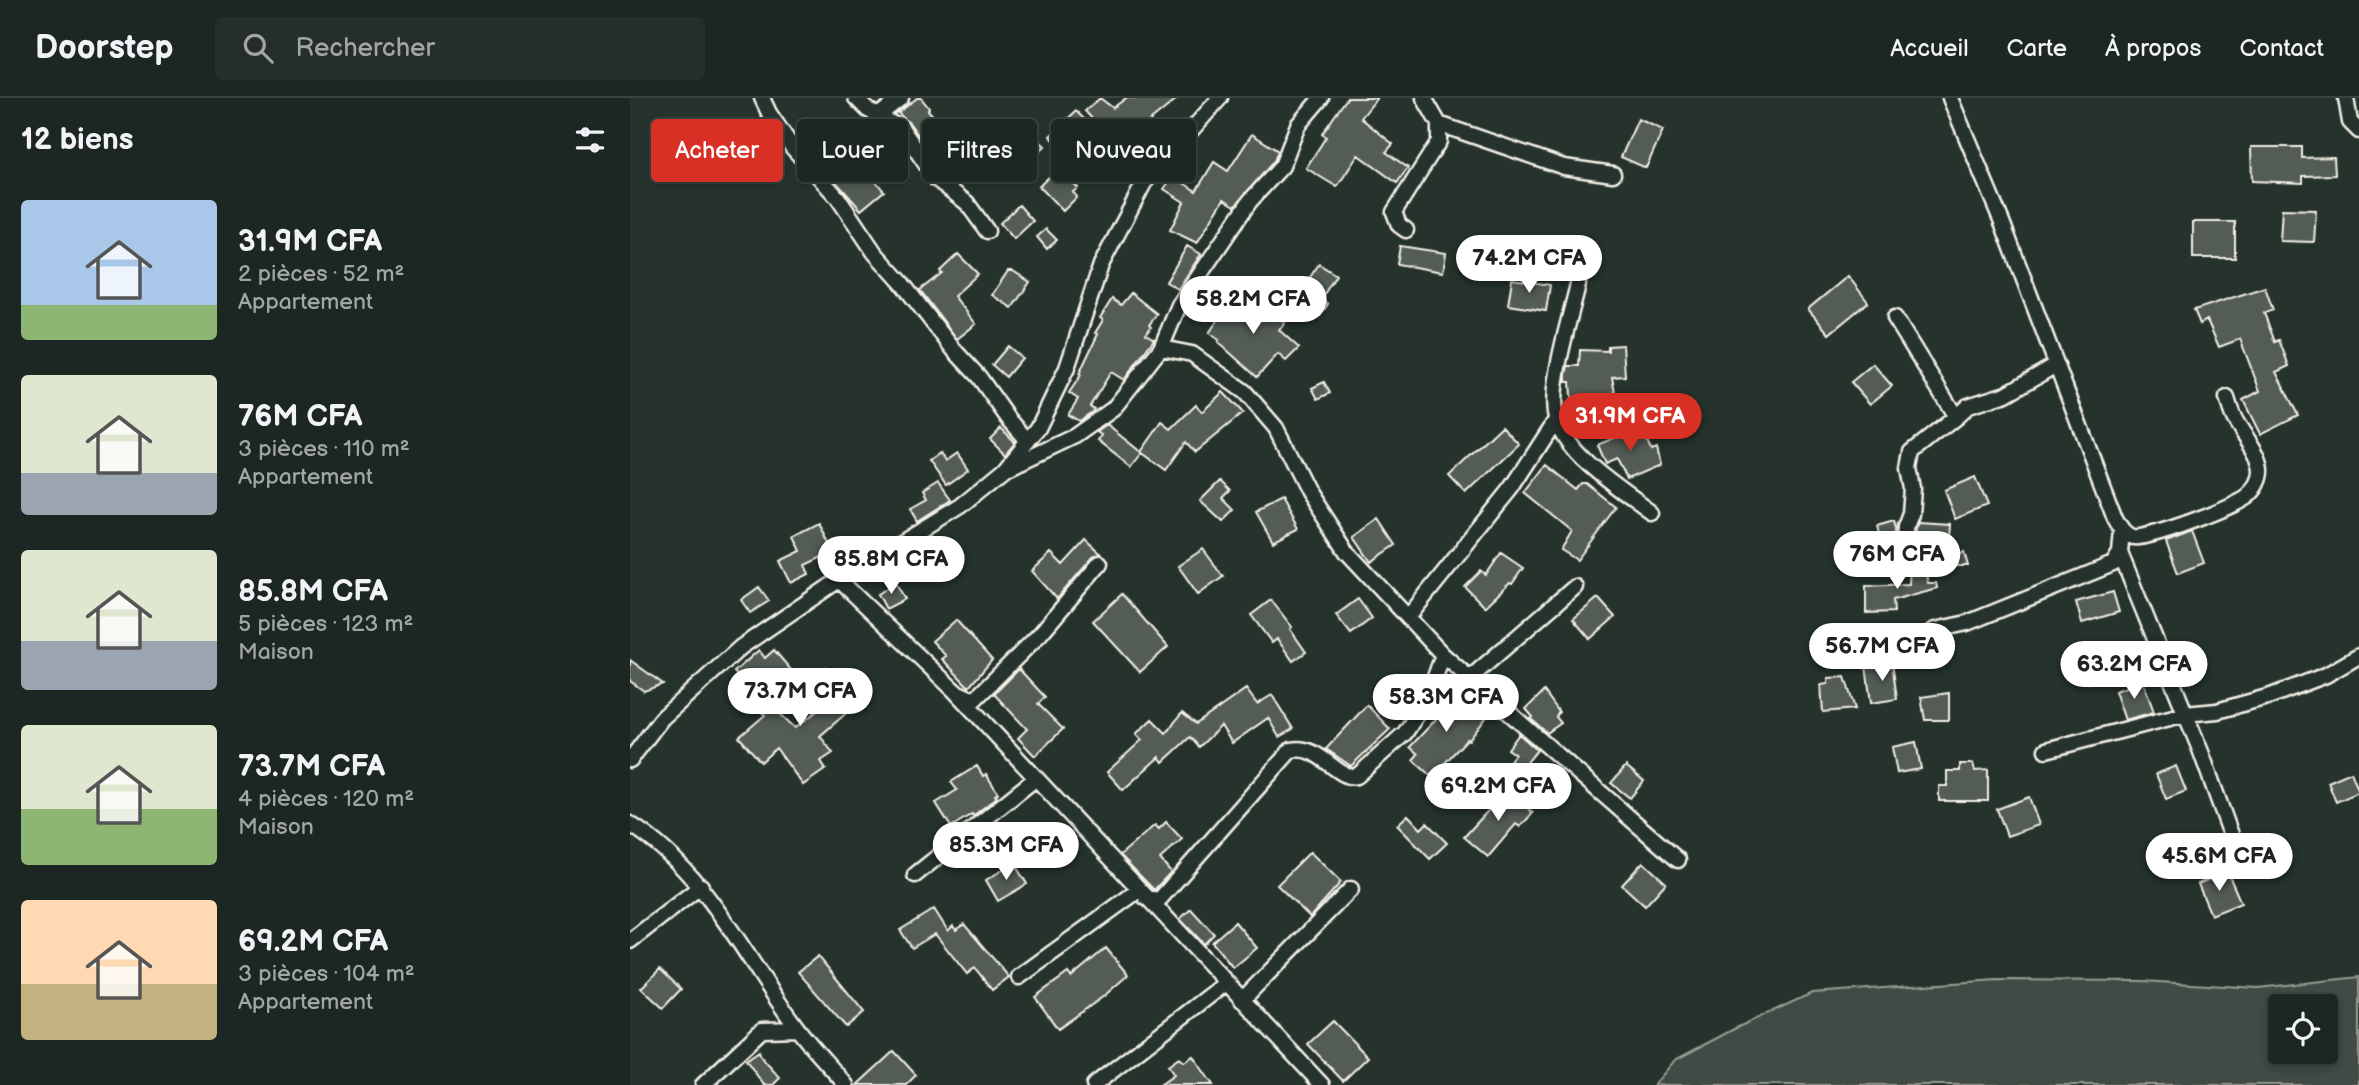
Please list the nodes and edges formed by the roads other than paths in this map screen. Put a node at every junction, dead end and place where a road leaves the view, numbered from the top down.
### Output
1 (762, 98) edge
2 (856, 98) edge
3 (901, 98) edge
4 (1220, 98) edge
5 (1321, 98) edge
6 (1424, 98) edge
7 (1950, 98) edge
8 (2346, 98) edge
9 (878, 116) junction
10 (1439, 124) junction
11 (2359, 131) edge
12 (1613, 174) dead end
13 (987, 230) dead end
14 (1406, 230) dead end
15 (1578, 284) dead end
16 (1895, 318) dead end
17 (1161, 348) junction
18 (2056, 365) junction
19 (2227, 398) dead end
20 (1956, 417) junction
21 (1556, 420) junction
22 (1028, 441) junction
23 (1004, 469) junction
24 (1652, 513) dead end
25 (2122, 530) junction
26 (1905, 550) dead end
27 (2120, 553) junction
28 (1100, 563) dead end
29 (839, 580) junction
30 (1575, 587) dead end
31 (1409, 616) junction
32 (1830, 643) dead end
33 (1444, 655) junction
34 (2359, 656) edge
35 (1470, 678) junction
36 (955, 691) junction
37 (2185, 714) junction
38 (2046, 750) dead end
39 (630, 760) edge
40 (1035, 779) junction
41 (630, 824) edge
42 (2234, 843) dead end
43 (1678, 860) dead end
44 (915, 876) dead end
45 (701, 886) junction
46 (1351, 889) dead end
47 (1142, 894) junction
48 (630, 941) edge
49 (1019, 977) dead end
50 (1226, 983) junction
51 (1242, 1000) junction
52 (798, 1029) junction
53 (1315, 1083) edge
54 (703, 1085) edge
55 (846, 1085) edge
56 (1094, 1085) edge

1 - 22 street
2 - 9 street
3 - 9 street
4 - 22 street
5 - 17 street
6 - 10 street
7 - 18 street
8 - 11 street
9 - 13 street
10 - 12 street
10 - 14 street
15 - 21 street
16 - 20 street
17 - 23 street
17 - 31 street
18 - 20 street
18 - 25 street
19 - 25 street
20 - 26 street
21 - 24 street
21 - 31 street
22 - 23 street
23 - 29 street
25 - 27 street
27 - 32 street
27 - 37 street
28 - 36 street
29 - 36 street
29 - 39 street
30 - 35 street
31 - 33 street
33 - 35 street
33 - 47 street
34 - 37 street
35 - 43 street
36 - 40 street
37 - 38 street
37 - 42 street
40 - 44 street
40 - 47 street
41 - 45 street
45 - 48 street
45 - 52 street
46 - 51 street
47 - 49 street
47 - 50 street
50 - 51 street
50 - 56 street
51 - 53 street
52 - 54 street
52 - 55 street

